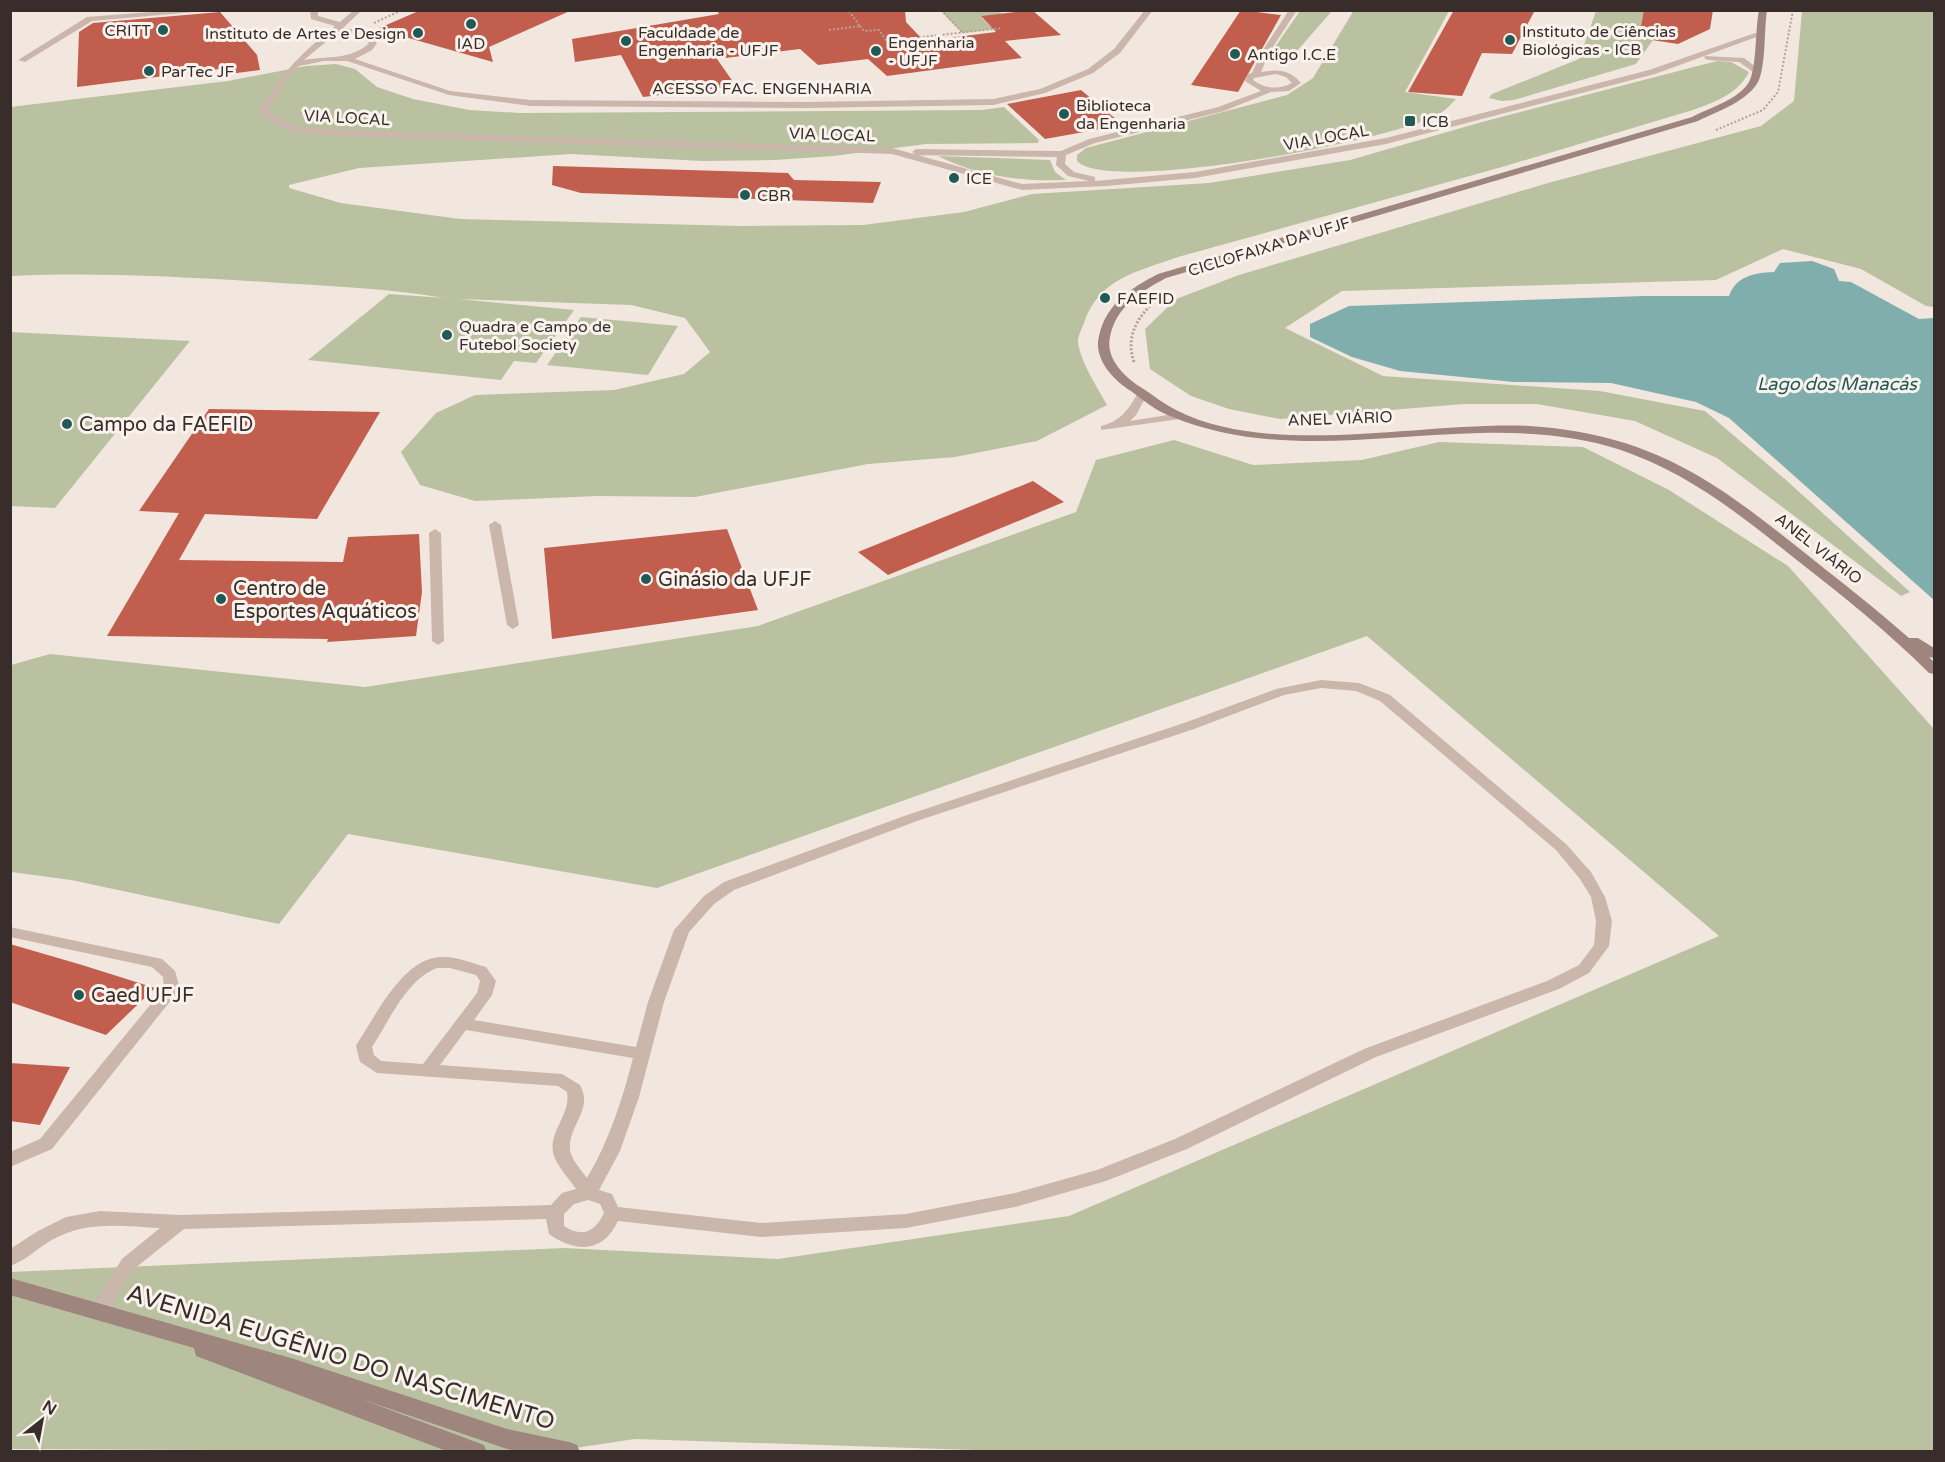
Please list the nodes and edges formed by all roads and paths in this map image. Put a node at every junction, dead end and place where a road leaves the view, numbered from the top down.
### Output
1 (214, 10) edge
2 (314, 10) edge
3 (359, 10) edge
4 (848, 10) edge
5 (941, 10) edge
6 (999, 10) edge
7 (1150, 10) edge
8 (1293, 10) edge
9 (1763, 10) edge
10 (1793, 10) edge
11 (1002, 14) dead end
12 (860, 26) junction
13 (339, 27) junction
14 (1002, 28) dead end
15 (829, 30) dead end
16 (962, 33) junction
17 (1758, 35) junction
18 (326, 37) junction
19 (887, 41) junction
20 (890, 46) dead end
21 (338, 58) junction
22 (348, 59) junction
23 (22, 60) dead end
24 (1683, 61) junction
25 (297, 64) junction
26 (1756, 70) junction
27 (1256, 74) junction
28 (1270, 90) junction
29 (1462, 108) dead end
30 (1454, 122) junction
31 (1713, 131) dead end
32 (892, 151) junction
33 (1062, 154) junction
34 (1106, 183) junction
35 (1154, 303) dead end
36 (1134, 363) dead end
37 (1142, 395) junction
38 (1180, 416) junction
39 (495, 525) dead end
40 (435, 533) dead end
41 (513, 625) dead end
42 (1895, 630) junction
43 (438, 640) dead end
44 (1935, 654) edge
45 (1935, 670) edge
46 (10, 932) edge
47 (463, 1024) junction
48 (643, 1054) junction
49 (428, 1070) junction
50 (10, 1160) edge
51 (588, 1193) junction
52 (555, 1212) junction
53 (613, 1214) junction
54 (180, 1222) junction
55 (10, 1259) edge
56 (10, 1286) edge
57 (99, 1310) junction
58 (476, 1452) edge
59 (569, 1452) edge

1 - 23 lane
2 - 13 lane
3 - 13 lane
4 - 12 path
5 - 16 path
6 - 11 path
7 - 22 lane, ACESSO FAC. ENGENHARIA
8 - 27 lane
9 - 17 main road, ANEL VIÁRIO
10 - 31 path
12 - 15 path
12 - 19 path
13 - 18 lane
13 - 22 lane
14 - 16 path
16 - 19 path
17 - 24 lane
17 - 26 main road, ANEL VIÁRIO
18 - 21 lane
18 - 25 lane
19 - 20 path
21 - 22 lane, ACESSO FAC. ENGENHARIA
21 - 25 lane, ACESSO FAC. ENGENHARIA
24 - 26 lane
24 - 30 lane, VIA LOCAL
25 - 32 lane, VIA LOCAL
26 - 37 main road, ANEL VIÁRIO
27 - 28 lane
27 - 28 lane
28 - 33 lane
29 - 30 lane
30 - 34 lane, VIA LOCAL
32 - 33 lane
32 - 34 lane, VIA LOCAL
33 - 34 lane
35 - 36 path
37 - 38 main road, ANEL VIÁRIO
37 - 38 lane
38 - 42 main road, ANEL VIÁRIO
39 - 41 lane
40 - 43 lane
42 - 44 main road
42 - 45 main road, ANEL VIÁRIO
46 - 50 lane
47 - 48 lane
47 - 49 lane
47 - 49 lane
48 - 51 lane
48 - 53 lane
49 - 51 lane
51 - 52 lane
51 - 53 lane
52 - 53 lane
52 - 54 lane
54 - 55 lane
54 - 57 lane
56 - 57 main road, AVENIDA EUGÊNIO DO NASCIMENTO
57 - 58 main road, AVENIDA EUGÊNIO DO NASCIMENTO
57 - 59 main road, AVENIDA EUGÊNIO DO NASCIMENTO

